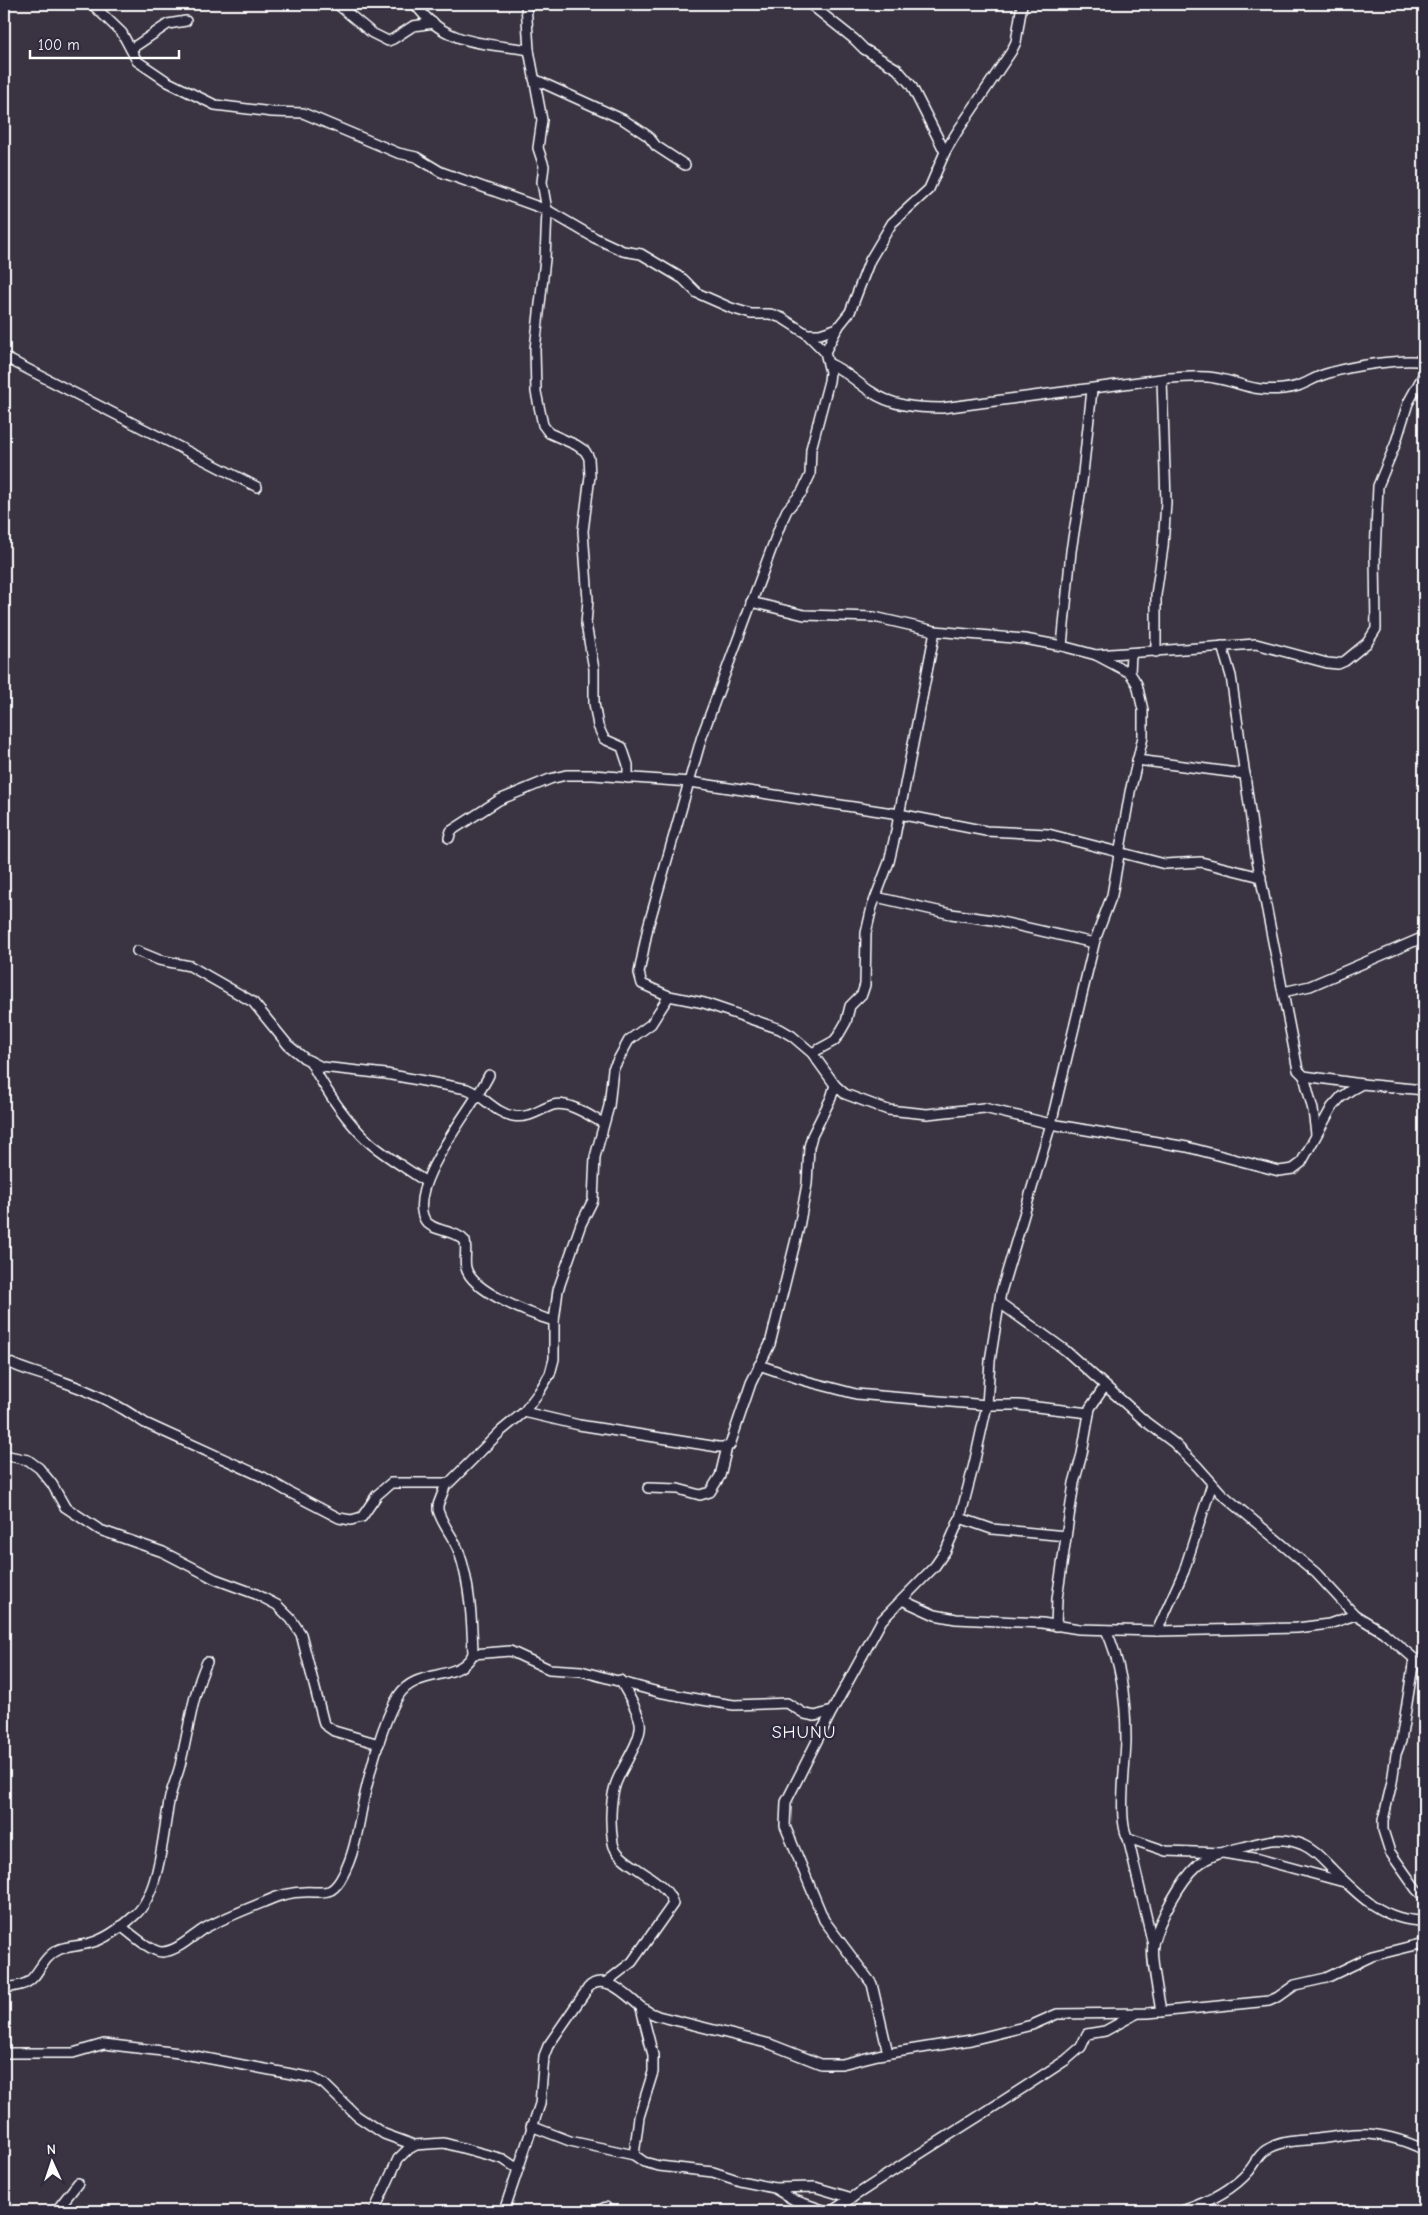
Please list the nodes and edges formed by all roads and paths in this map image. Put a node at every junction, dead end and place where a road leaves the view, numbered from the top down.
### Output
1 (92, 4) edge
2 (337, 4) edge
3 (415, 4) edge
4 (526, 4) edge
5 (810, 4) edge
6 (1022, 4) edge
7 (186, 21) dead end
8 (434, 23) junction
9 (131, 49) junction
10 (528, 50) junction
11 (534, 79) junction
12 (946, 152) junction
13 (685, 165) dead end
14 (547, 210) junction
15 (838, 327) junction
16 (807, 334) junction
17 (826, 352) junction
18 (5, 358) edge
19 (1424, 362) edge
20 (828, 363) junction
21 (1424, 374) edge
22 (1162, 379) junction
23 (1092, 390) junction
24 (257, 487) dead end
25 (751, 602) junction
26 (935, 631) junction
27 (1062, 646) junction
28 (1222, 646) junction
29 (1156, 652) junction
30 (1131, 653) junction
31 (1096, 655) junction
32 (1130, 673) junction
33 (1137, 760) junction
34 (1245, 774) junction
35 (628, 778) junction
36 (690, 782) junction
37 (899, 814) junction
38 (449, 838) dead end
39 (1118, 853) junction
40 (1261, 877) junction
41 (876, 897) junction
42 (1424, 937) edge
43 (1094, 943) junction
44 (137, 951) dead end
45 (1283, 992) junction
46 (669, 996) junction
47 (812, 1053) junction
48 (310, 1061) junction
49 (489, 1075) dead end
50 (1304, 1076) junction
51 (1362, 1084) junction
52 (835, 1085) junction
53 (1424, 1090) edge
54 (479, 1093) junction
55 (603, 1123) junction
56 (1051, 1124) junction
57 (1316, 1135) junction
58 (426, 1182) junction
59 (1000, 1302) junction
60 (554, 1321) junction
61 (4, 1360) edge
62 (759, 1365) junction
63 (1105, 1386) junction
64 (986, 1405) junction
65 (524, 1412) junction
66 (1089, 1413) junction
67 (727, 1447) junction
68 (4, 1455) edge
69 (446, 1484) junction
70 (1212, 1484) junction
71 (648, 1488) dead end
72 (960, 1518) junction
73 (1066, 1536) junction
74 (902, 1600) junction
75 (1356, 1615) junction
76 (1056, 1626) junction
77 (1106, 1630) junction
78 (1157, 1631) junction
79 (473, 1654) junction
80 (1414, 1659) junction
81 (207, 1662) dead end
82 (1424, 1667) edge
83 (620, 1680) junction
84 (832, 1711) junction
85 (379, 1744) junction
86 (1128, 1838) junction
87 (1223, 1853) junction
88 (1344, 1882) junction
89 (1424, 1897) edge
90 (1424, 1921) edge
91 (121, 1926) junction
92 (1424, 1943) edge
93 (1153, 1945) junction
94 (605, 1983) junction
95 (4, 1988) edge
96 (641, 2008) junction
97 (1161, 2012) junction
98 (1137, 2013) junction
99 (4, 2053) edge
100 (888, 2053) junction
101 (531, 2126) junction
102 (416, 2145) junction
103 (1424, 2150) edge
104 (634, 2155) junction
105 (518, 2169) junction
106 (78, 2183) dead end
107 (774, 2188) junction
108 (852, 2198) junction
109 (56, 2211) edge
110 (374, 2211) edge
111 (504, 2211) edge
112 (826, 2211) edge
113 (832, 2211) edge
114 (1182, 2211) edge

1 - 9 street
2 - 8 street
3 - 8 street
4 - 10 street
5 - 12 street
6 - 12 street
7 - 9 street
8 - 10 street
9 - 14 street
10 - 11 street
11 - 13 street
11 - 14 street
12 - 15 street
14 - 16 street
14 - 35 street
15 - 16 street
15 - 17 street
16 - 17 street
17 - 20 street
18 - 24 street
19 - 22 street
20 - 23 street
20 - 25 street
21 - 28 street
22 - 23 street
22 - 29 street
23 - 27 street
25 - 26 street
25 - 36 street
26 - 27 street
26 - 37 street
27 - 31 street
28 - 29 street
28 - 34 street
29 - 30 street
30 - 31 street
30 - 32 street
31 - 32 street
32 - 33 street
33 - 34 street
33 - 39 street
34 - 40 street
35 - 36 street
35 - 38 street
36 - 37 street
36 - 46 street
37 - 39 street
37 - 41 street
39 - 40 street
39 - 43 street
40 - 45 street
41 - 43 street
41 - 47 street
42 - 45 street
43 - 56 street
44 - 48 street
45 - 50 street
46 - 47 street
46 - 55 street
47 - 52 street
48 - 54 street
48 - 58 street
49 - 54 street
50 - 51 street
50 - 57 street
51 - 53 street
51 - 57 street
52 - 56 street
52 - 62 street
54 - 55 street
54 - 58 street
55 - 60 street
56 - 57 street
56 - 59 street
58 - 60 street
59 - 63 street
59 - 64 street
60 - 65 street
61 - 69 street
62 - 64 street
62 - 67 street
63 - 66 street
63 - 70 street
64 - 66 street
64 - 72 street
65 - 67 street
65 - 69 street
66 - 73 street
67 - 71 street
68 - 85 street
69 - 79 street
70 - 75 street
70 - 78 street
72 - 73 street
72 - 74 street
73 - 76 street
74 - 76 street
74 - 84 street
75 - 78 street
75 - 80 street
76 - 77 street
77 - 78 street
77 - 86 street
79 - 83 street
79 - 85 street
80 - 82 street
80 - 89 street
81 - 91 street
83 - 84 street
83 - 94 street
84 - 100 street
85 - 91 street
86 - 87 street
86 - 93 street
87 - 88 street
87 - 88 street
87 - 93 street
88 - 90 street
91 - 95 street
92 - 97 street
93 - 97 street
94 - 96 street
94 - 101 street
96 - 100 street
96 - 104 street
97 - 98 street
98 - 100 street
98 - 108 street
99 - 102 street
101 - 104 street
101 - 105 street
102 - 105 street
102 - 110 street
103 - 114 street
104 - 107 street
105 - 111 street
106 - 109 street
107 - 108 street
107 - 112 street
108 - 113 street

